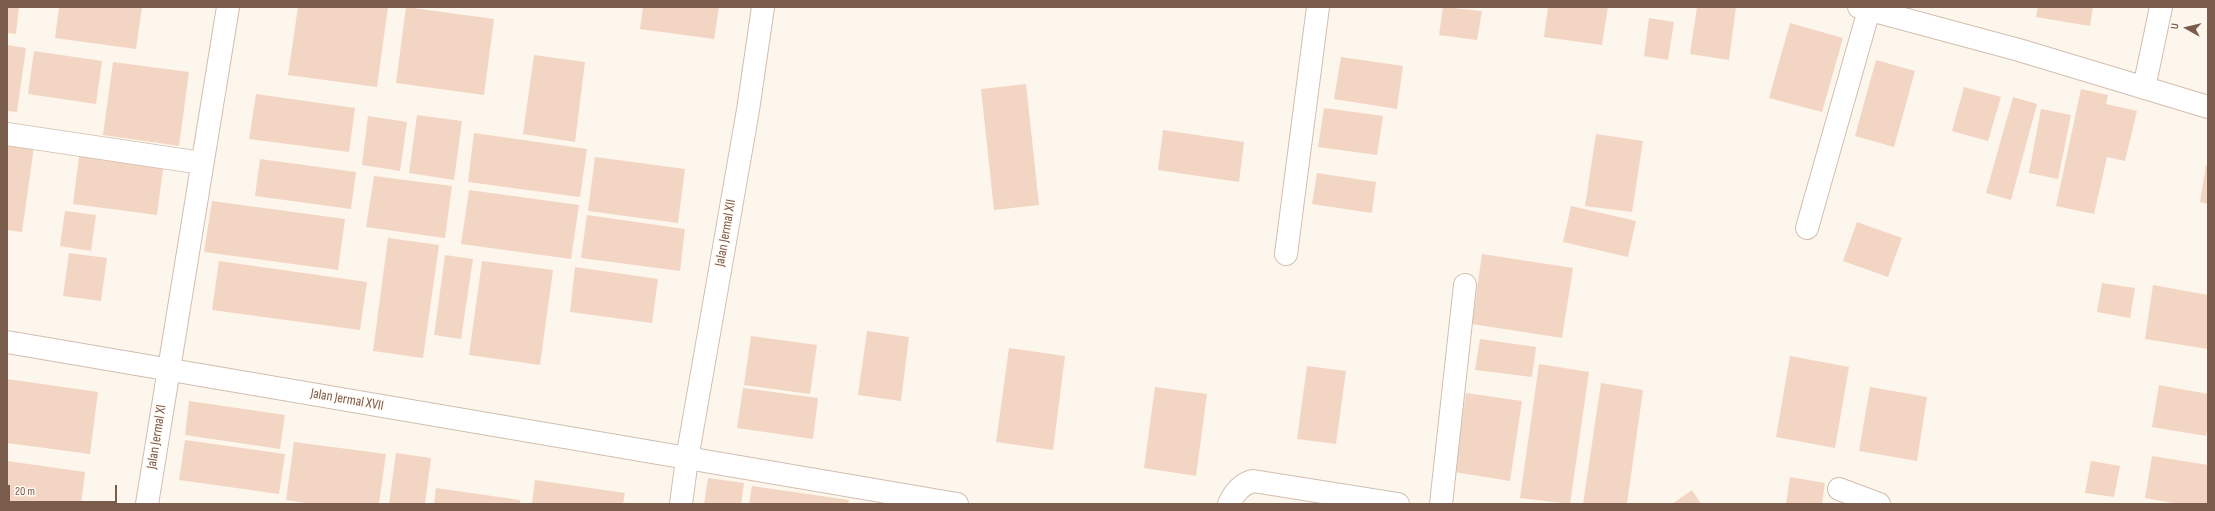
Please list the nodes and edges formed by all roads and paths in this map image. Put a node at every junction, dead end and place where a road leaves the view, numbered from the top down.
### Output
1 (228, 7) edge
2 (763, 7) edge
3 (1318, 7) edge
4 (2161, 7) edge
5 (1864, 9) edge
6 (2144, 88) junction
7 (2208, 107) edge
8 (7, 134) edge
9 (202, 163) junction
10 (1807, 228) dead end
11 (1286, 254) dead end
12 (1465, 285) dead end
13 (7, 342) edge
14 (168, 369) junction
15 (687, 459) junction
16 (1838, 489) dead end
17 (147, 504) edge
18 (681, 504) edge
19 (957, 504) edge
20 (1229, 504) edge
21 (1398, 504) edge
22 (1441, 504) edge
23 (1879, 504) edge

1 - 9 street, Jalan Jermal XI
2 - 15 street, Jalan Jermal XII
3 - 11 street
4 - 6 street
5 - 6 street
5 - 10 street
6 - 7 street
8 - 9 street
9 - 14 street, Jalan Jermal XI
12 - 22 street
13 - 14 street, Jalan Jermal XVII
14 - 15 street, Jalan Jermal XVII
14 - 17 street, Jalan Jermal XI
15 - 18 street, Jalan Jermal XII
15 - 19 street, Jalan Jermal XVII
16 - 23 street
20 - 21 street

